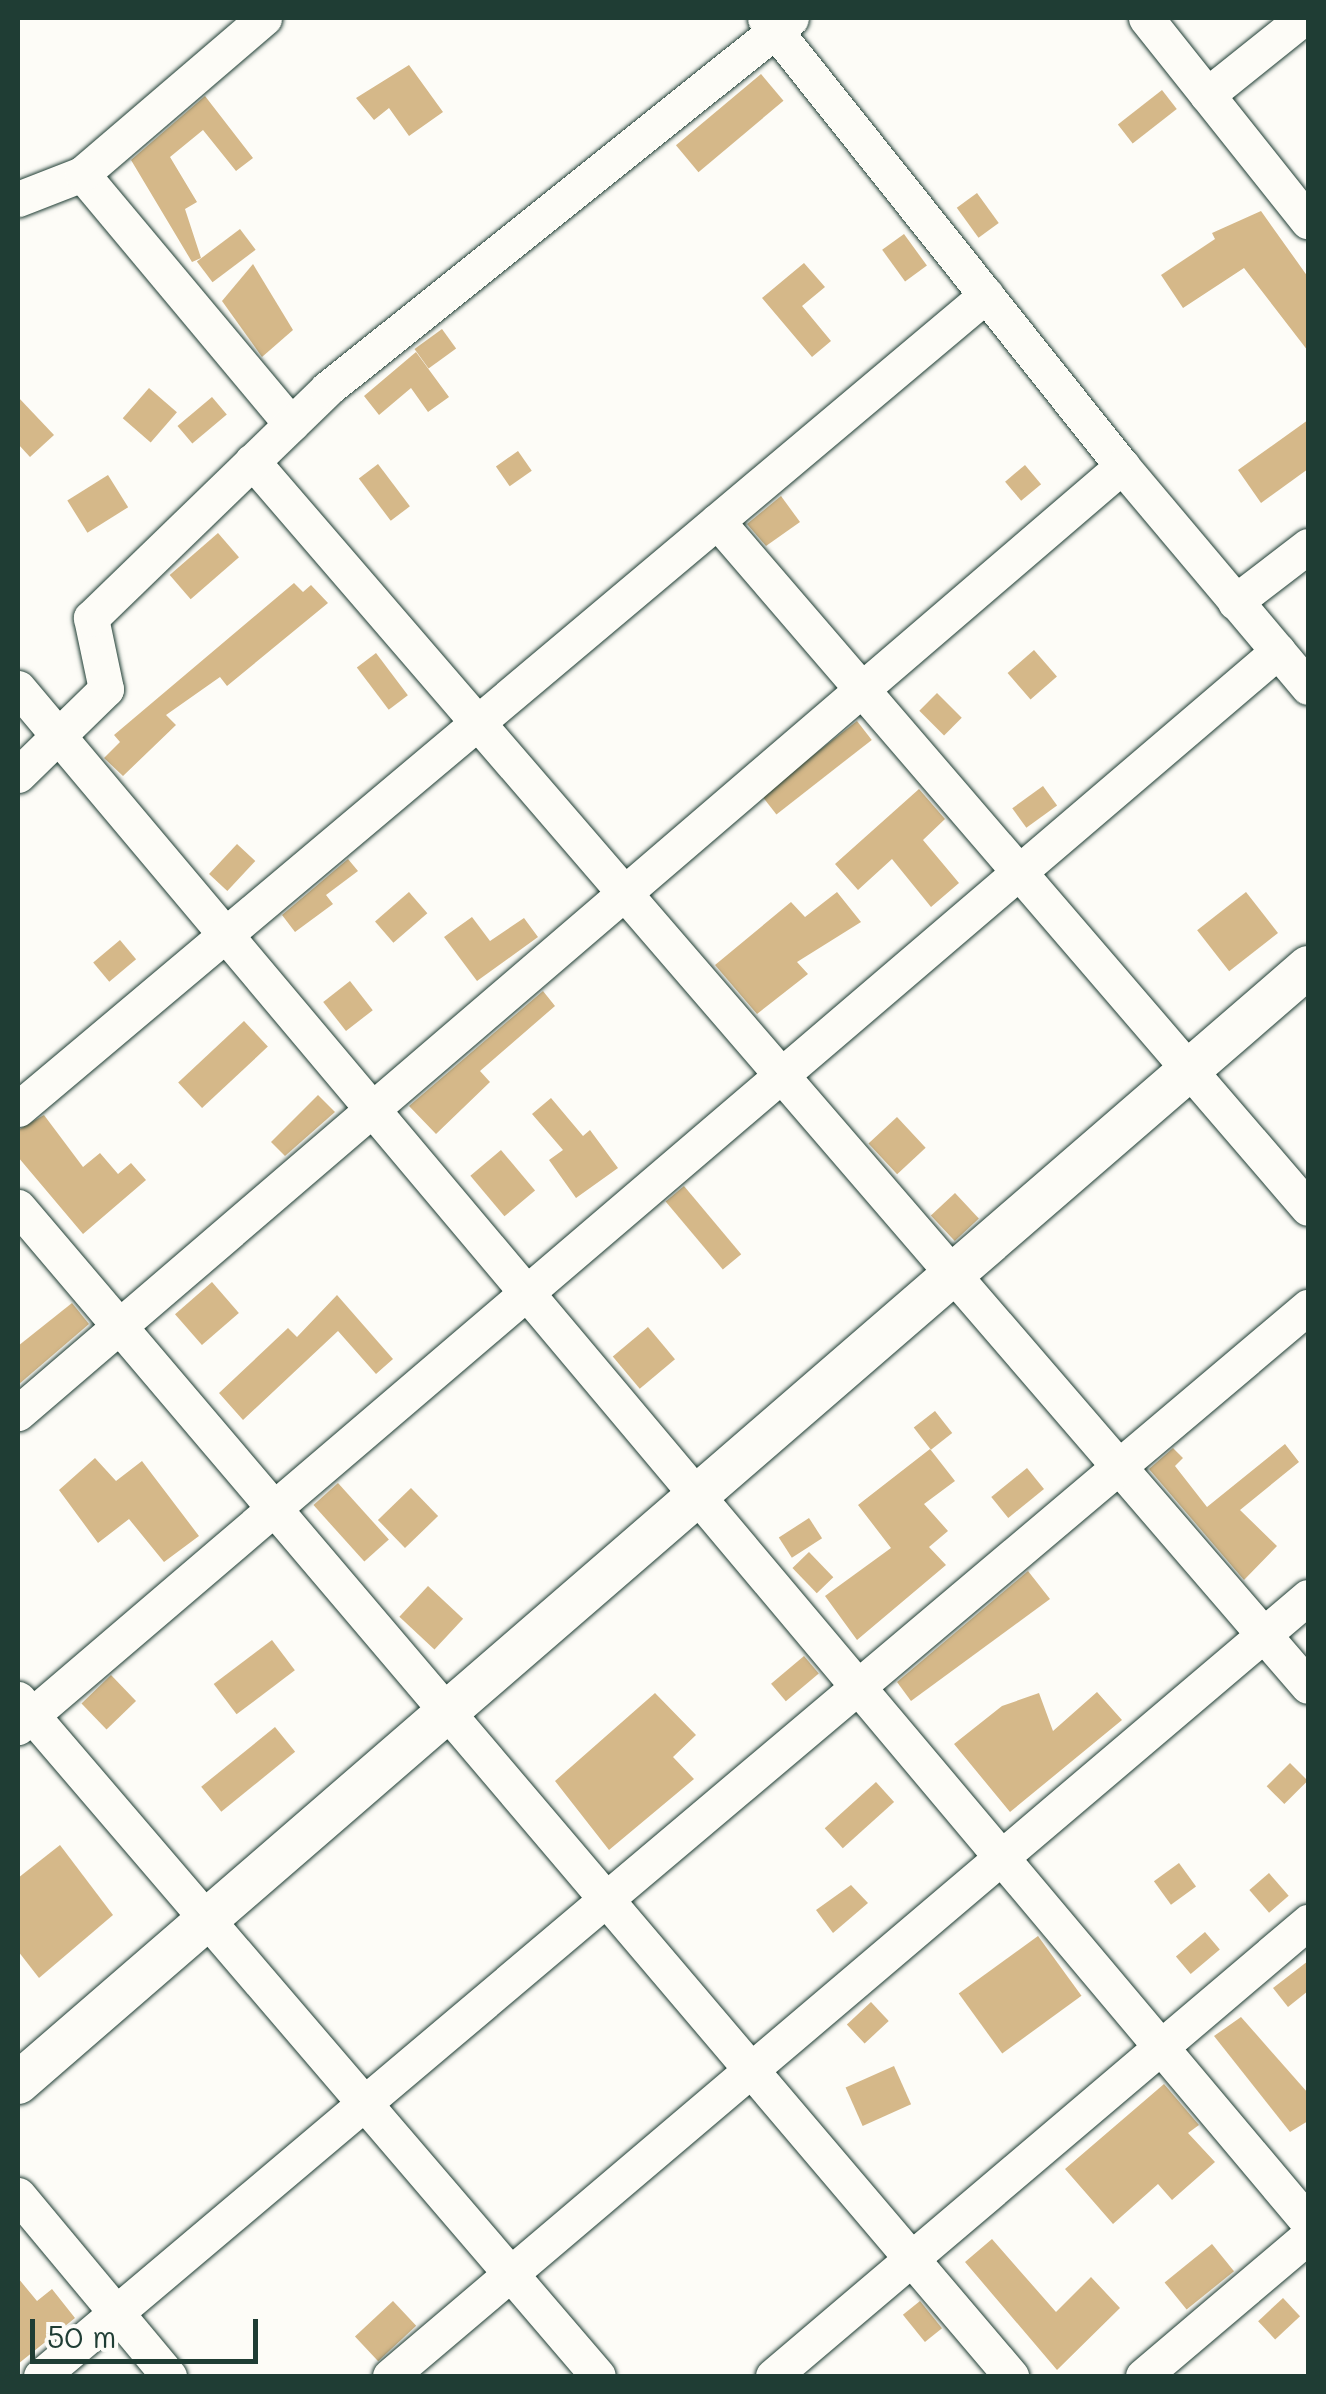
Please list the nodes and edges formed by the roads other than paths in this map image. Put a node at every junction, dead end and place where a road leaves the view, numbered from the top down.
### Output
1 (264, 18) edge
2 (1146, 18) edge
3 (1304, 18) edge
4 (777, 22) edge
5 (1206, 96) junction
6 (82, 174) junction
7 (18, 199) edge
8 (1308, 222) edge
9 (986, 295) junction
10 (291, 424) junction
11 (252, 461) junction
12 (1122, 466) junction
13 (717, 521) junction
14 (1308, 546) edge
15 (1235, 602) junction
16 (1278, 651) junction
17 (1308, 687) edge
18 (18, 688) edge
19 (862, 689) junction
20 (478, 722) junction
21 (60, 739) junction
22 (18, 775) edge
23 (1017, 870) junction
24 (625, 892) junction
25 (225, 934) junction
26 (1308, 967) edge
27 (1191, 1072) junction
28 (780, 1073) junction
29 (18, 1109) edge
30 (372, 1109) junction
31 (18, 1207) edge
32 (1308, 1208) edge
33 (954, 1274) junction
34 (525, 1291) junction
35 (1308, 1307) edge
36 (119, 1326) junction
37 (18, 1413) edge
38 (1119, 1466) junction
39 (697, 1495) junction
40 (273, 1508) junction
41 (1308, 1597) edge
42 (1264, 1634) junction
43 (1308, 1686) edge
44 (858, 1687) junction
45 (446, 1711) junction
46 (22, 1714) edge
47 (1002, 1857) junction
48 (606, 1900) junction
49 (206, 1919) junction
50 (1308, 1922) edge
51 (1161, 2047) junction
52 (751, 2070) junction
53 (18, 2083) edge
54 (364, 2103) junction
55 (18, 2195) edge
56 (1308, 2222) edge
57 (1308, 2236) edge
58 (912, 2259) junction
59 (511, 2274) junction
60 (116, 2313) junction
61 (40, 2376) edge
62 (169, 2376) edge
63 (390, 2376) edge
64 (598, 2376) edge
65 (773, 2376) edge
66 (1011, 2376) edge
67 (1143, 2376) edge

1 - 6 street
2 - 5 street
3 - 5 street
4 - 9 street
4 - 10 street
5 - 8 street
6 - 7 street
6 - 10 street
9 - 12 street
9 - 13 street
10 - 11 street
11 - 20 street
11 - 21 street
12 - 15 street
12 - 19 street
13 - 19 street
13 - 20 street
14 - 15 street
15 - 16 street
16 - 17 street
16 - 23 street
18 - 21 street
19 - 23 street
19 - 24 street
20 - 24 street
20 - 25 street
21 - 22 street
21 - 25 street
23 - 27 street
23 - 28 street
24 - 28 street
24 - 30 street
25 - 29 street
25 - 30 street
26 - 27 street
27 - 32 street
27 - 33 street
28 - 33 street
28 - 34 street
30 - 34 street
30 - 36 street
31 - 36 street
33 - 38 street
33 - 39 street
34 - 39 street
34 - 40 street
35 - 38 street
36 - 37 street
36 - 40 street
38 - 42 street
38 - 44 street
39 - 44 street
39 - 45 street
40 - 45 street
40 - 46 street
41 - 42 street
42 - 43 street
42 - 47 street
44 - 47 street
44 - 48 street
45 - 48 street
45 - 49 street
46 - 49 street
47 - 51 street
47 - 52 street
48 - 52 street
48 - 54 street
49 - 53 street
49 - 54 street
50 - 51 street
51 - 56 street
51 - 58 street
52 - 58 street
52 - 59 street
54 - 59 street
54 - 60 street
55 - 60 street
57 - 67 street
58 - 65 street
58 - 66 street
59 - 63 street
59 - 64 street
60 - 61 street
60 - 62 street

